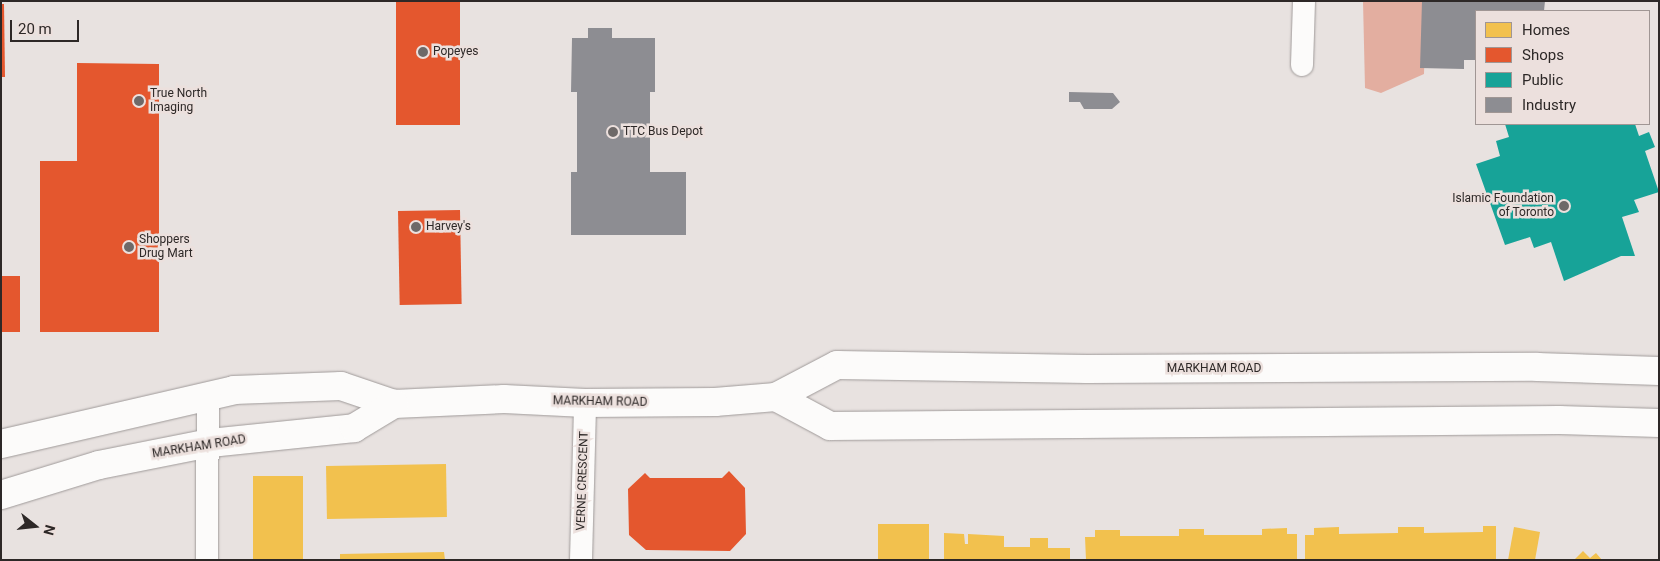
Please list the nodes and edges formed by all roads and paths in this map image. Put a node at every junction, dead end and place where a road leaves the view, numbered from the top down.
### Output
1 (1304, 1) edge
2 (1302, 65) dead end
3 (1659, 370) edge
4 (208, 395) junction
5 (776, 397) junction
6 (586, 403) junction
7 (394, 404) junction
8 (1659, 423) edge
9 (210, 443) junction
10 (1, 444) edge
11 (1, 494) edge
12 (207, 560) edge
13 (581, 560) edge

1 - 2 street
3 - 5 main road, MARKHAM ROAD
4 - 7 main road, MARKHAM ROAD
4 - 9 street
4 - 10 main road, MARKHAM ROAD
5 - 6 main road, MARKHAM ROAD
5 - 8 main road
6 - 7 main road, MARKHAM ROAD
6 - 13 street, VERNE CRESCENT
7 - 9 main road, MARKHAM ROAD
9 - 11 main road, MARKHAM ROAD
9 - 12 street

